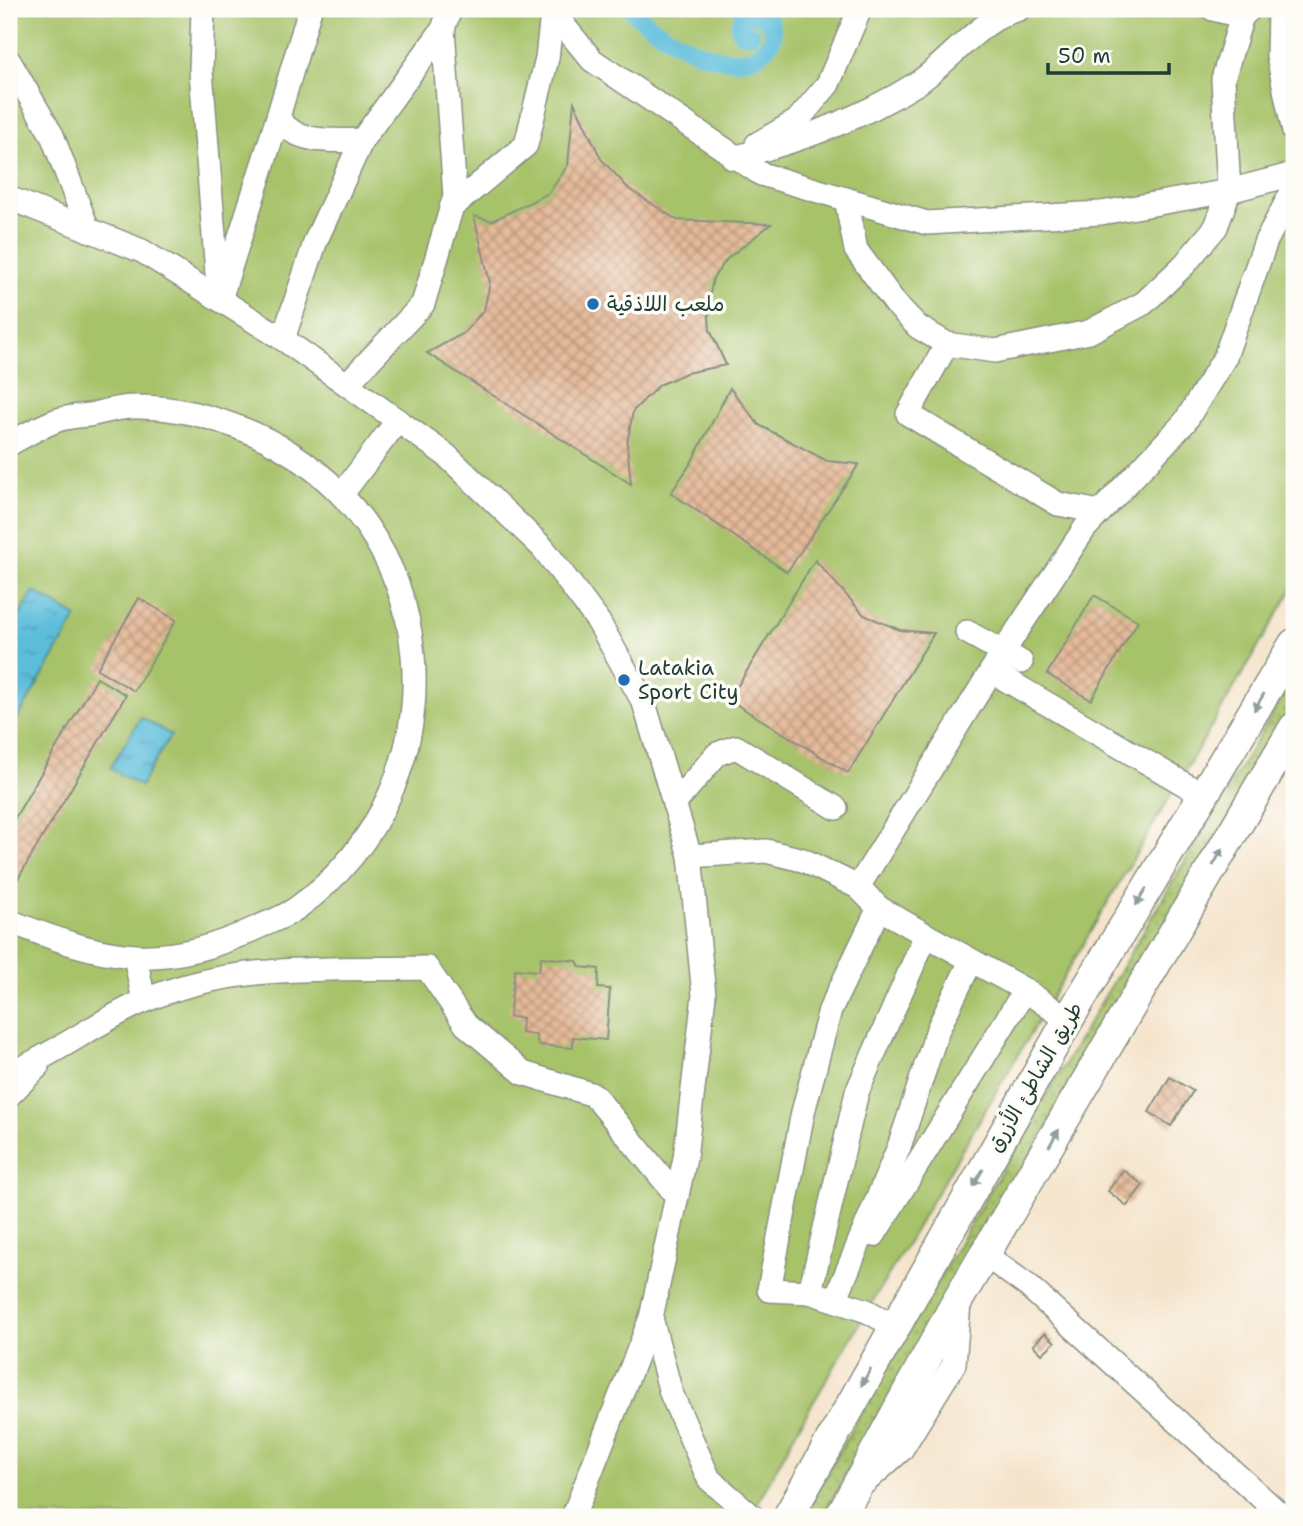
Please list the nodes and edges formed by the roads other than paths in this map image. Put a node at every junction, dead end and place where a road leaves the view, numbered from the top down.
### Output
1 (203, 9) edge
2 (310, 9) edge
3 (860, 9) edge
4 (988, 9) edge
5 (1019, 9) edge
6 (1213, 9) edge
7 (1279, 9) edge
8 (551, 11) edge
9 (1246, 13) edge
10 (446, 19) edge
11 (967, 41) junction
12 (9, 61) edge
13 (278, 117) junction
14 (1294, 132) edge
15 (362, 140) junction
16 (733, 158) junction
17 (1294, 174) edge
18 (1294, 188) edge
19 (1229, 191) junction
20 (9, 198) edge
21 (846, 200) junction
22 (451, 208) junction
23 (88, 230) junction
24 (219, 299) junction
25 (283, 339) junction
26 (947, 344) junction
27 (348, 383) junction
28 (398, 420) junction
29 (9, 444) edge
30 (342, 494) junction
31 (1100, 512) junction
32 (967, 632) dead end
33 (1294, 644) edge
34 (1005, 662) junction
35 (1294, 728) edge
36 (1203, 794) junction
37 (674, 804) junction
38 (836, 808) dead end
39 (690, 856) junction
40 (858, 887) junction
41 (879, 908) junction
42 (9, 920) edge
43 (926, 935) junction
44 (220, 945) junction
45 (135, 956) junction
46 (971, 961) junction
47 (228, 977) junction
48 (1025, 990) junction
49 (144, 1001) junction
50 (1068, 1020) junction
51 (47, 1058) junction
52 (9, 1074) edge
53 (9, 1095) edge
54 (677, 1196) junction
55 (985, 1255) junction
56 (810, 1292) junction
57 (836, 1298) junction
58 (651, 1318) junction
59 (894, 1326) junction
60 (845, 1506) edge
61 (573, 1517) edge
62 (753, 1517) edge
63 (788, 1517) edge
64 (1283, 1517) edge

1 - 24 street
2 - 13 street
3 - 16 street
4 - 11 street
5 - 11 street
6 - 9 street
7 - 14 street
8 - 16 street
8 - 22 street
9 - 19 street
10 - 15 street
10 - 22 street
11 - 16 street
12 - 23 street
13 - 15 street
13 - 24 street
15 - 25 street
16 - 21 street
17 - 19 street
18 - 31 street
19 - 21 street
19 - 26 street
20 - 23 street
21 - 26 street
22 - 27 street
23 - 24 street
24 - 25 street
25 - 27 street
26 - 31 street
27 - 28 street
28 - 30 street
28 - 37 street
29 - 30 street
30 - 44 street
31 - 34 street
32 - 34 street
33 -> 36 main road, طريق الشاطئ الأزرق
34 - 36 street
34 - 40 street
55 -> 35 main road
36 -> 50 main road, طريق الشاطئ الأزرق
37 - 38 street
37 - 39 street
39 - 40 street
39 - 54 street
40 - 41 street
41 - 43 street
41 - 56 street
42 - 45 street
43 - 46 street
43 - 56 street
44 - 45 street
44 - 47 street
45 - 49 street
46 - 48 street
46 - 57 street
47 - 49 street
47 - 54 street
48 - 50 street
48 - 57 street
49 - 51 street
50 -> 59 main road, طريق الشاطئ الأزرق
51 - 52 street
51 - 53 street
54 - 58 street
55 - 60 main road
55 - 64 street
56 - 57 street
57 - 59 street
58 - 61 street
58 - 62 street
59 -> 63 main road, طريق الشاطئ الأزرق

